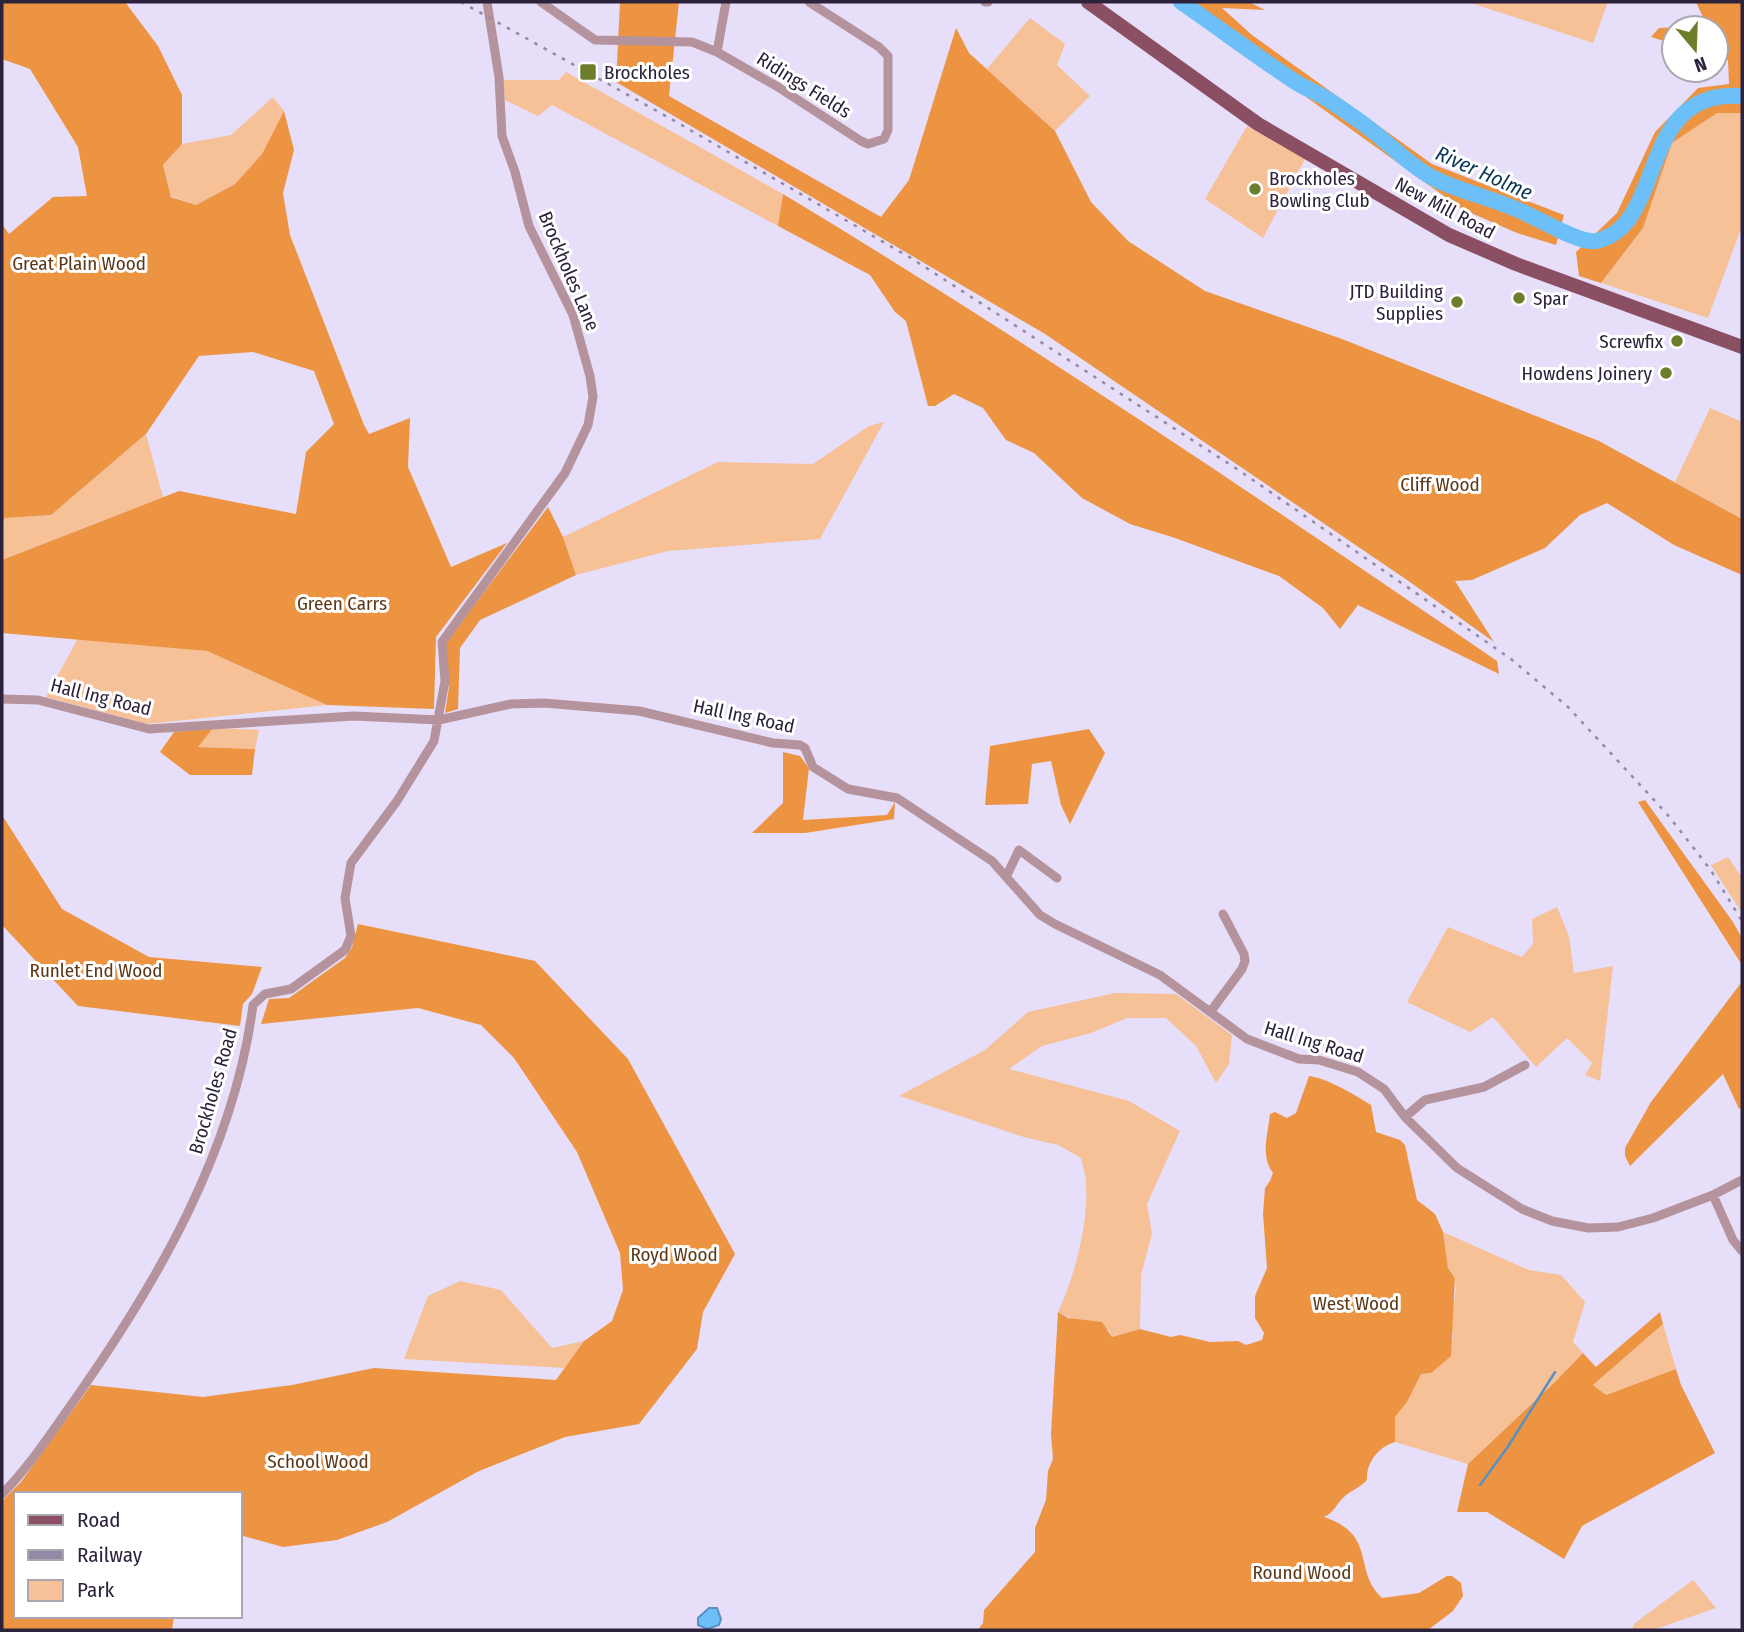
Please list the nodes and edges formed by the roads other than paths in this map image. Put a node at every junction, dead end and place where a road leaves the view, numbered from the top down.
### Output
1 (487, 2) edge
2 (541, 2) edge
3 (726, 2) edge
4 (809, 2) edge
5 (1088, 2) edge
6 (717, 52) junction
7 (1742, 347) edge
8 (2, 699) edge
9 (439, 720) junction
10 (1007, 875) junction
11 (1057, 878) dead end
12 (1223, 914) dead end
13 (1211, 1011) junction
14 (1525, 1065) dead end
15 (1405, 1117) junction
16 (1742, 1180) edge
17 (1713, 1195) junction
18 (1742, 1251) edge
19 (2, 1494) edge

1 - 9 street, Brockholes Lane
2 - 6 street, Ridings Fields
3 - 6 street
4 - 6 street, Ridings Fields
5 - 7 main road, New Mill Road
8 - 9 street, Hall Ing Road
9 - 10 street, Hall Ing Road
9 - 19 street, Brockholes Road
10 - 11 street
10 - 13 street, Hall Ing Road
12 - 13 street
13 - 15 street, Hall Ing Road
14 - 15 street
15 - 17 street, Hall Ing Road
16 - 17 street, Hall Ing Road
17 - 18 street

